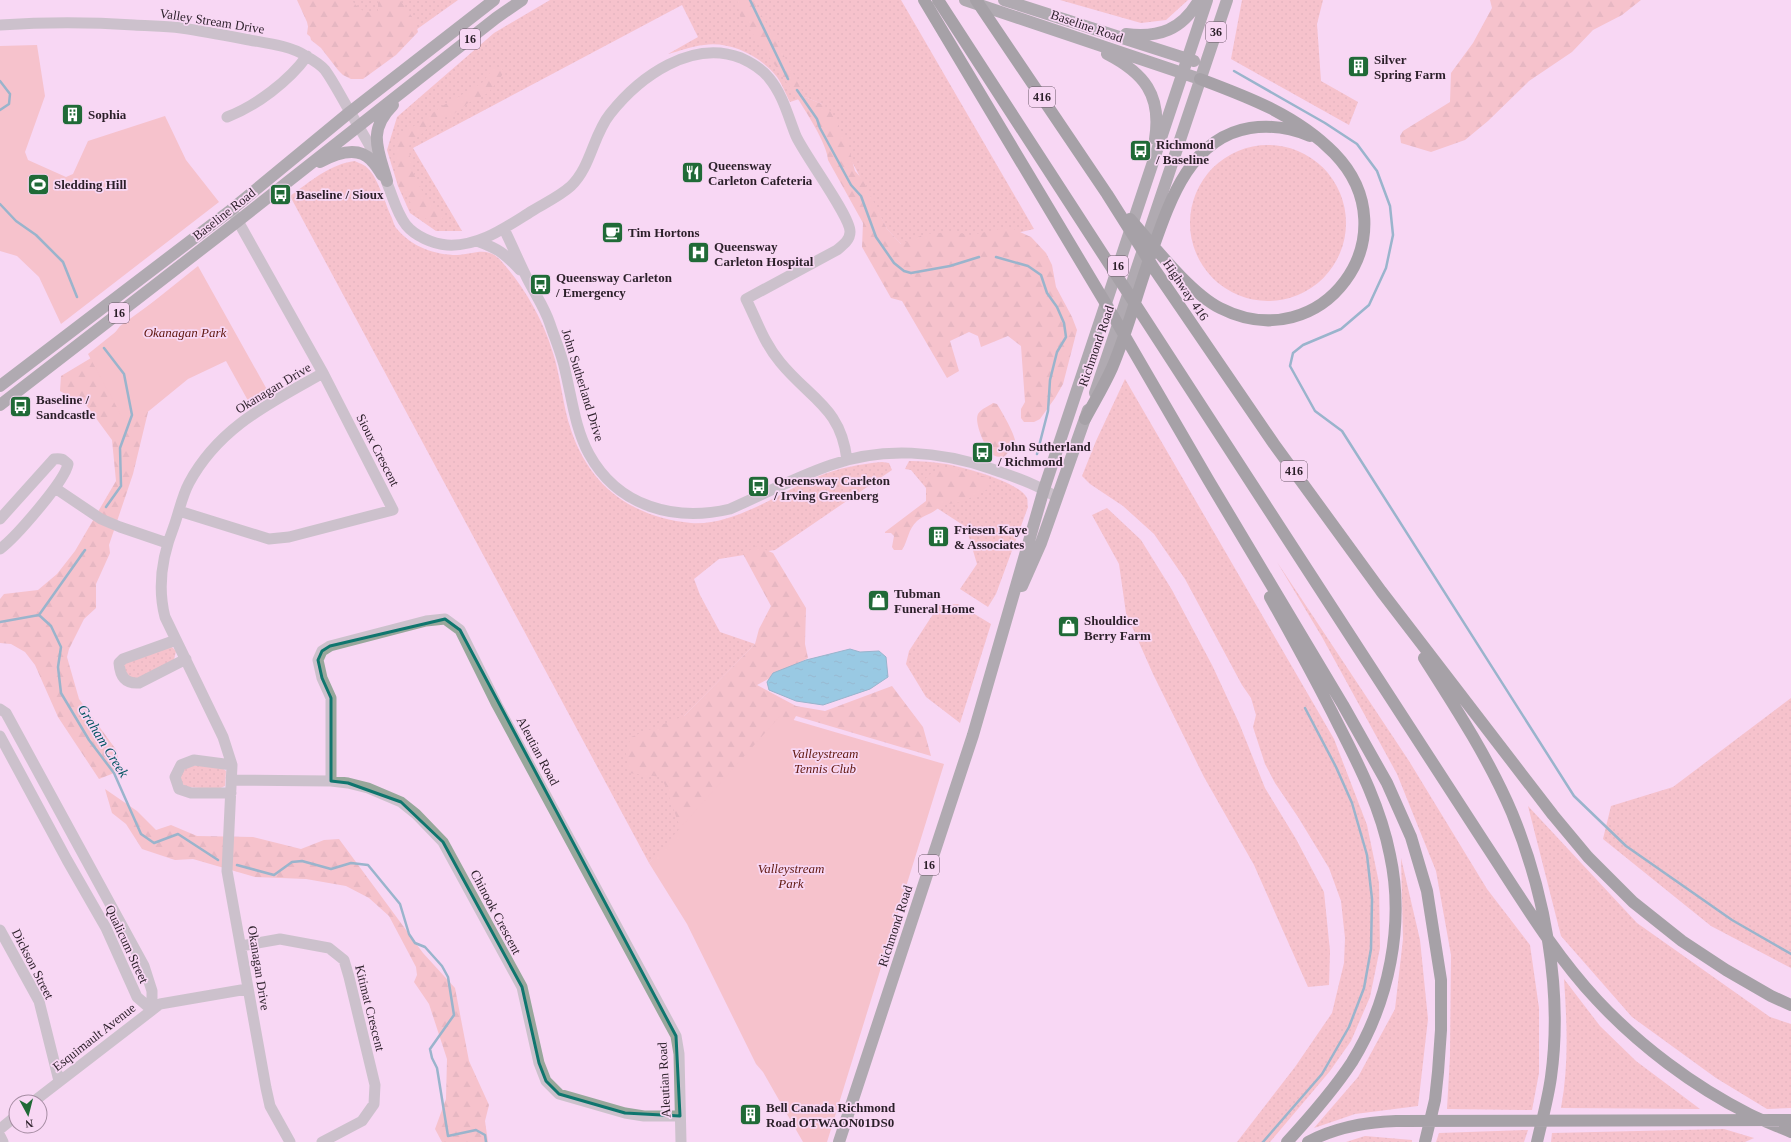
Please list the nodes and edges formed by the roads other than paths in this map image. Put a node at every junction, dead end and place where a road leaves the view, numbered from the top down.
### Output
1 (494, 0) edge
2 (522, 0) edge
3 (924, 0) edge
4 (938, 0) edge
5 (965, 0) edge
6 (976, 0) edge
7 (1004, 0) edge
8 (1199, 0) edge
9 (1207, 0) edge
10 (1227, 0) edge
11 (1034, 23) junction
12 (0, 24) edge
13 (1095, 29) junction
14 (308, 56) junction
15 (1188, 59) junction
16 (1204, 64) junction
17 (1182, 73) junction
18 (419, 78) junction
19 (1200, 79) junction
20 (350, 112) junction
21 (227, 117) dead end
22 (358, 126) junction
23 (1325, 144) junction
24 (1148, 176) junction
25 (293, 177) junction
26 (387, 181) junction
27 (1107, 194) junction
28 (231, 210) junction
29 (1160, 214) junction
30 (238, 221) junction
31 (504, 229) junction
32 (476, 241) junction
33 (527, 278) junction
34 (323, 374) junction
35 (0, 386) edge
36 (0, 405) edge
37 (1085, 419) joint
38 (847, 460) junction
39 (1209, 481) junction
40 (55, 488) junction
41 (1044, 489) junction
42 (1056, 497) junction
43 (179, 511) junction
44 (0, 519) edge
45 (167, 543) junction
46 (0, 549) edge
47 (1381, 591) junction
48 (1008, 619) junction
49 (176, 640) junction
50 (186, 659) junction
51 (0, 710) edge
52 (0, 736) edge
53 (232, 765) junction
54 (232, 780) junction
55 (331, 781) junction
56 (231, 793) junction
57 (82, 853) junction
58 (67, 860) junction
59 (0, 930) edge
60 (241, 946) junction
61 (247, 989) junction
62 (1791, 1006) edge
63 (152, 1010) junction
64 (59, 1081) junction
65 (43, 1094) edge
66 (680, 1116) junction
67 (1791, 1120) edge
68 (8, 1122) edge
69 (0, 1129) edge
70 (1791, 1132) edge
71 (0, 1136) edge
72 (1425, 1140) edge
73 (3, 1142) edge
74 (290, 1142) edge
75 (322, 1142) edge
76 (681, 1142) edge
77 (841, 1142) edge
78 (1287, 1142) edge
79 (1308, 1142) edge
80 (1537, 1142) edge

1 - 20 main road, Baseline Road / 16
2 - 18 main road, Baseline Road / 16
3 - 39 highway
4 - 70 highway
5 - 11 main road, Baseline Road
6 - 27 highway, Highway 416 / 416
7 - 13 main road, Baseline Road
8 - 13 main road
9 - 15 main road, 36
10 - 16 main road, 36
11 - 17 main road, Baseline Road
11 - 24 main road
12 - 14 street, Valley Stream Drive
13 - 15 main road, Baseline Road
14 - 20 street, Valley Stream Drive
14 - 21 street
15 - 16 main road, Baseline Road
15 - 17 main road, 36
16 - 19 main road
17 - 19 main road, Baseline Road
17 - 24 main road, Richmond Road / 16
18 - 22 main road, Baseline Road / 16
18 - 26 main road
19 - 23 highway
19 - 29 main road
20 - 22 street, Valley Stream Drive
20 - 28 main road, Baseline Road / 16
22 - 25 main road, Baseline Road / 16
22 - 26 street
23 - 27 highway
23 - 29 highway
24 - 41 main road, Richmond Road / 16
25 - 26 main road
25 - 30 main road, Baseline Road / 16
26 - 32 street
27 - 47 highway, Highway 416 / 416
28 - 30 street, Sioux Crescent
28 - 35 main road, Baseline Road / 16
29 - 37 highway
30 - 34 street, Sioux Crescent
30 - 36 main road, Baseline Road / 16
31 - 32 street
31 - 33 street, John Sutherland Drive
31 - 38 street
32 - 33 street, John Sutherland Drive
33 - 38 street, John Sutherland Drive
34 - 43 street, Okanagan Drive
34 - 43 street, Sioux Crescent
37 - 42 main road, Richmond Road / 16
38 - 41 street, John Sutherland Drive
39 - 72 highway
39 - 78 highway
40 - 44 street
40 - 45 street
40 - 46 street
41 - 42 street, John Sutherland Drive
41 - 48 main road, Richmond Road / 16
42 - 48 main road, Richmond Road / 16
43 - 45 street, Okanagan Drive
45 - 49 street, Okanagan Drive
47 - 62 highway
47 - 80 highway
48 - 77 main road, Richmond Road / 16
49 - 50 street, Okanagan Drive
49 - 50 street
50 - 53 street, Okanagan Drive
51 - 57 street, Qualicum Street
52 - 58 street, Qualicum Street
53 - 54 street, Okanagan Drive
53 - 56 street
54 - 55 street, Chinook Crescent
54 - 56 street, Okanagan Drive
55 - 66 street, Chinook Crescent
55 - 66 street, Aleutian Road
56 - 60 street, Okanagan Drive
57 - 58 street
57 - 63 street, Qualicum Street
58 - 63 street, Qualicum Street
59 - 64 street, Dickson Street
60 - 61 street, Okanagan Drive
60 - 75 street, Kitimat Crescent
61 - 63 street, Esquimault Avenue
61 - 74 street, Okanagan Drive
63 - 64 street, Esquimault Avenue
64 - 65 street, Esquimault Avenue
66 - 76 street, Aleutian Road
67 - 79 highway
68 - 69 street
71 - 73 street

